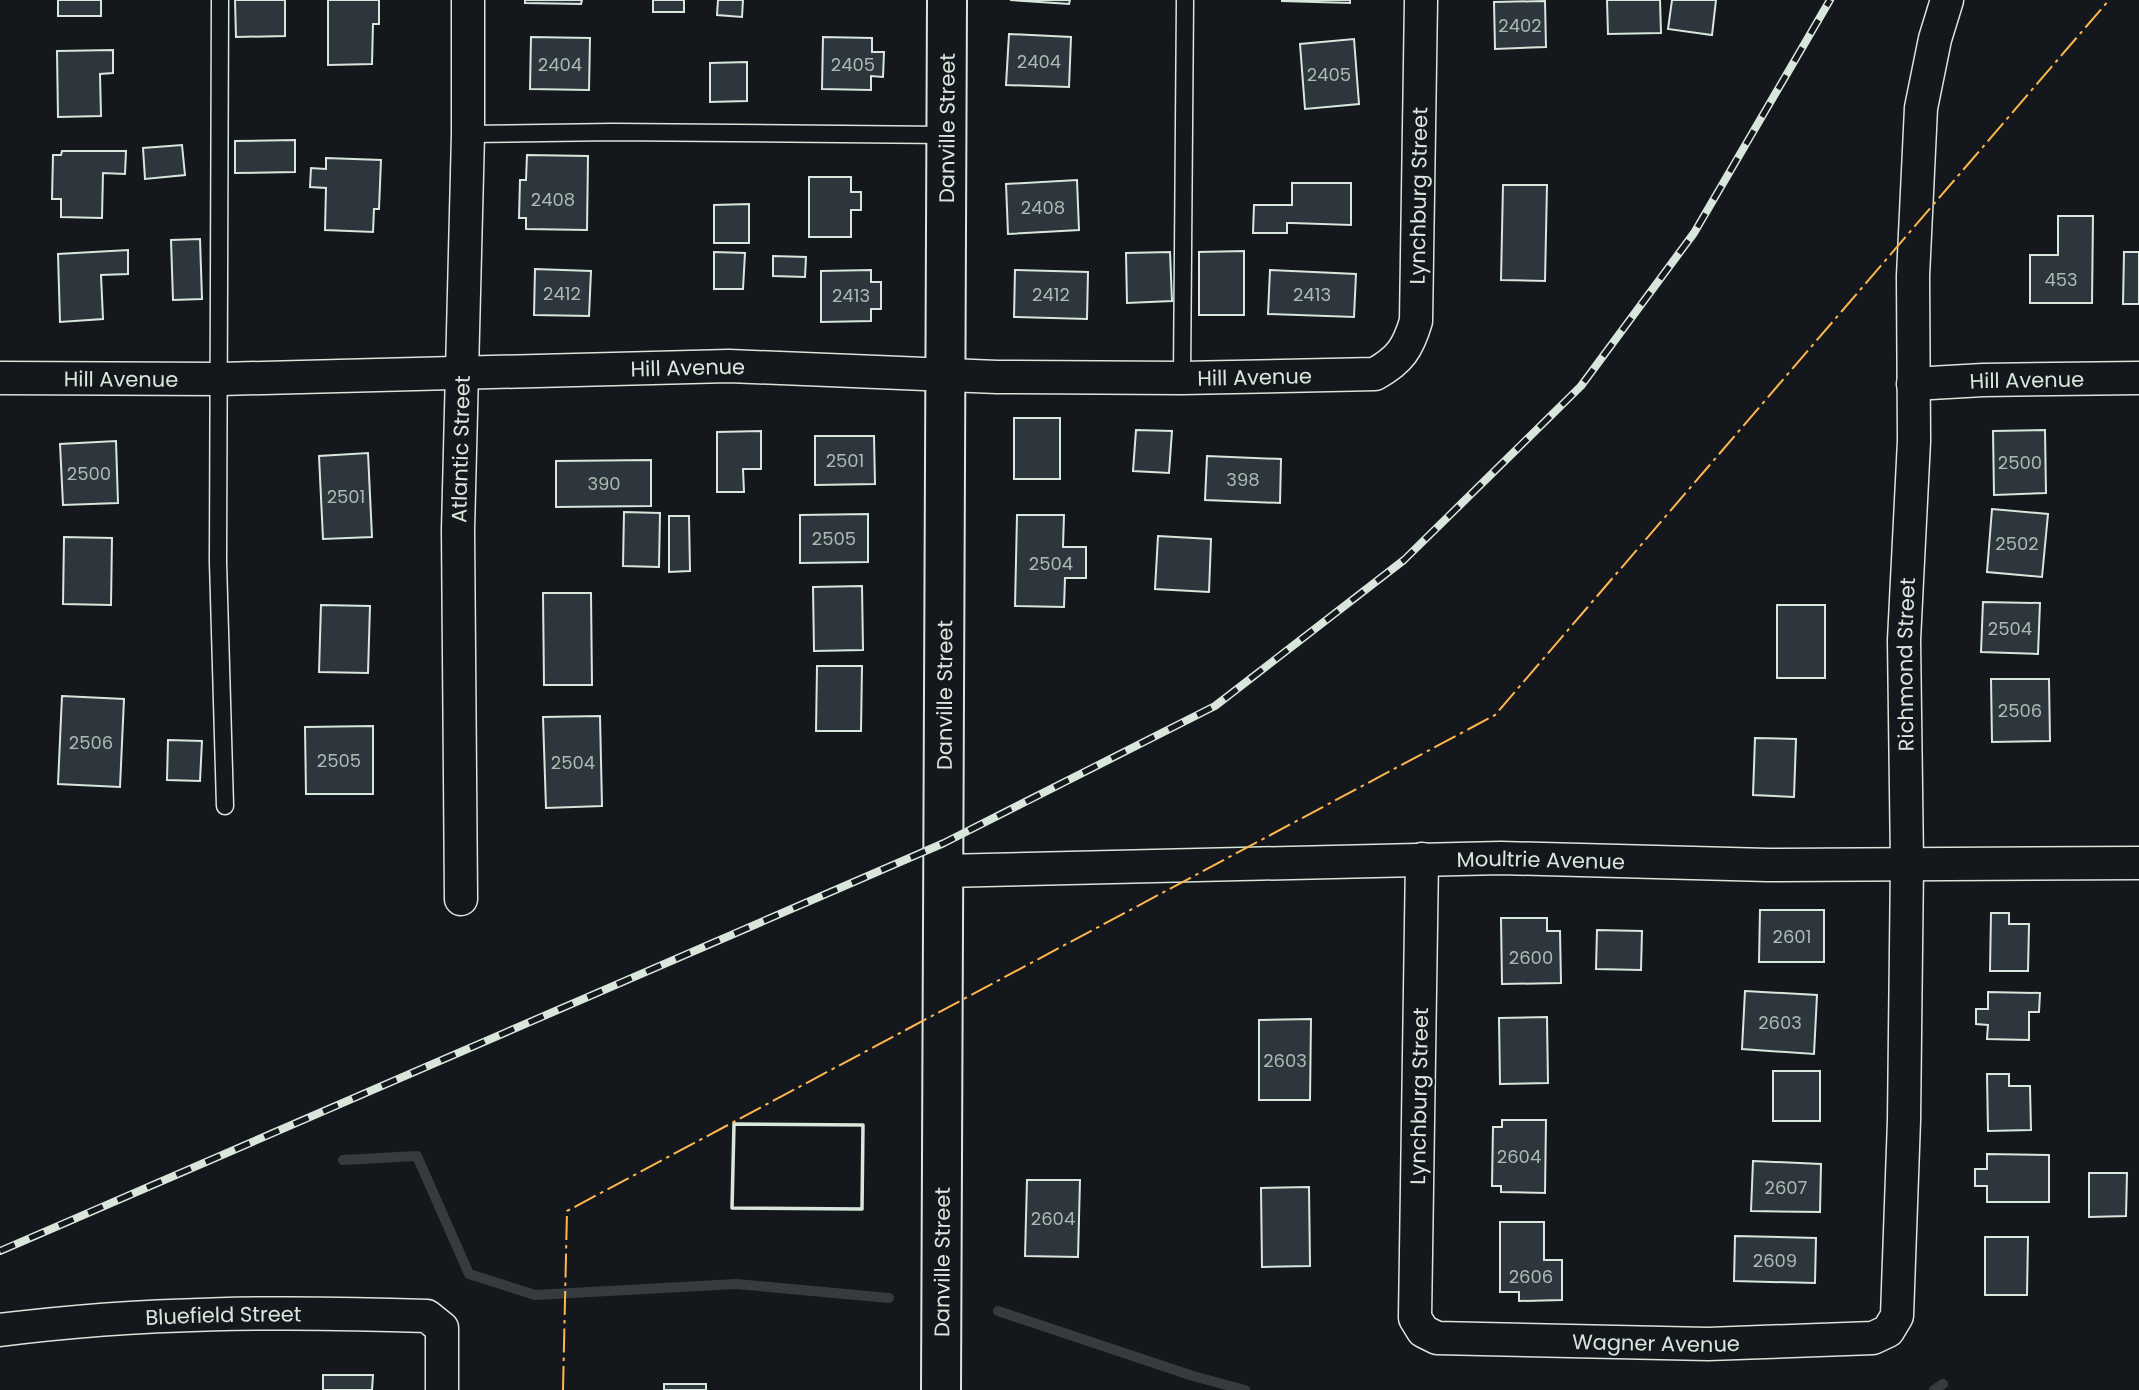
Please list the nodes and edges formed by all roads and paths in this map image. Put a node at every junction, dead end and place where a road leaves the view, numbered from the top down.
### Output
1 (220, 0) edge
2 (468, 0) edge
3 (947, 0) edge
4 (1185, 0) edge
5 (1420, 0) edge
6 (1947, 0) edge
7 (468, 134) junction
8 (946, 135) junction
9 (463, 374) junction
10 (945, 374) junction
11 (1375, 374) joint
12 (0, 378) edge
13 (1182, 378) junction
14 (2139, 378) edge
15 (220, 379) junction
16 (1913, 384) junction
17 (225, 806) dead end
18 (1422, 859) junction
19 (1907, 863) junction
20 (2139, 863) edge
21 (943, 871) junction
22 (461, 899) dead end
23 (0, 1330) edge
24 (1423, 1331) joint
25 (1888, 1331) joint
26 (442, 1390) edge
27 (941, 1390) edge

1 - 15 lane
2 - 7 street, Atlantic Street
3 - 8 street, Danville Street
4 - 13 lane
5 - 11 street, Lynchburg Street
6 - 16 street, Richmond Street
7 - 8 lane
7 - 9 street, Atlantic Street
8 - 10 street, Danville Street
9 - 10 street, Hill Avenue
9 - 15 street, Hill Avenue
9 - 22 street, Atlantic Street
10 - 13 street, Hill Avenue
10 - 21 street, Danville Street
11 - 13 street, Hill Avenue
12 - 15 street, Hill Avenue
14 - 16 street, Hill Avenue
15 - 17 lane
16 - 19 street, Richmond Street
18 - 19 street, Moultrie Avenue
18 - 21 street, Moultrie Avenue
18 - 24 street, Lynchburg Street
19 - 20 street, Moultrie Avenue
19 - 25 street, Richmond Street
21 - 27 street, Danville Street
23 - 26 street, Bluefield Street
24 - 25 street, Wagner Avenue

